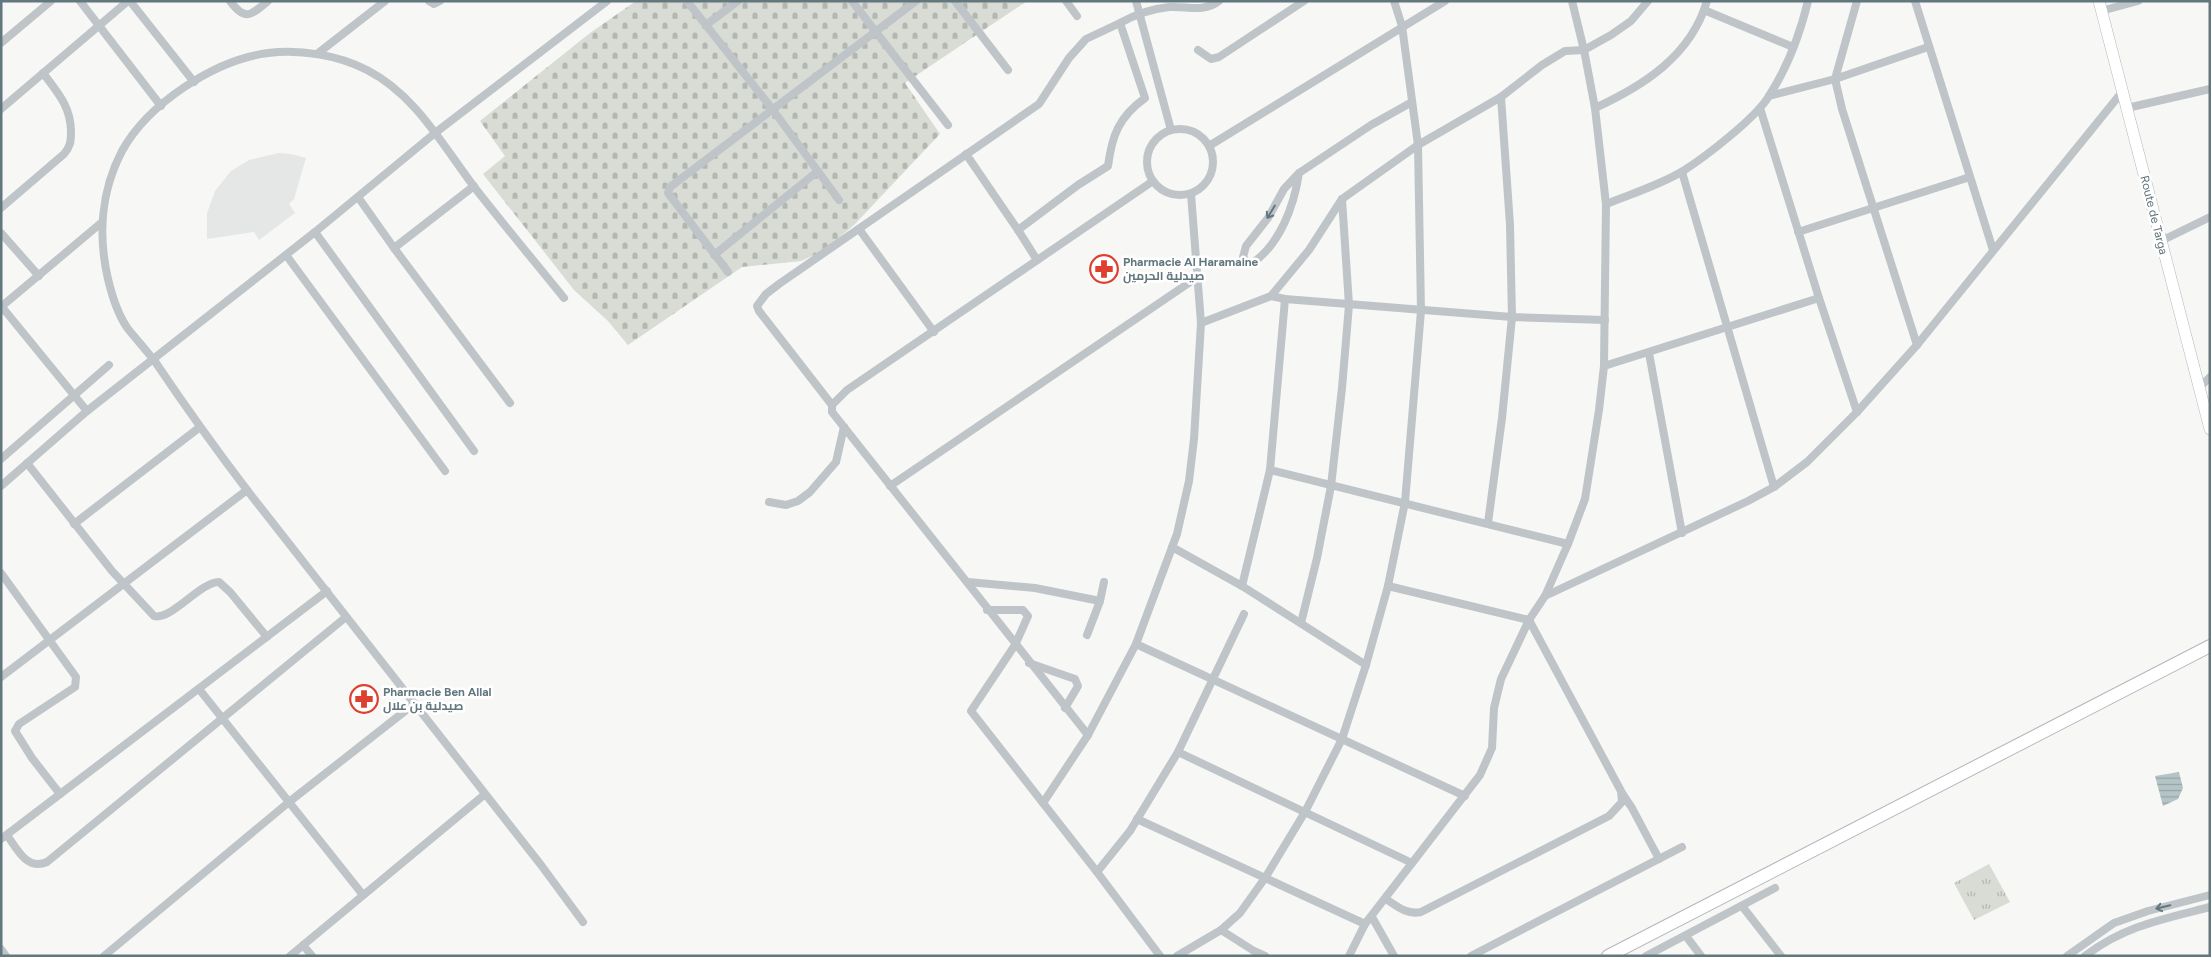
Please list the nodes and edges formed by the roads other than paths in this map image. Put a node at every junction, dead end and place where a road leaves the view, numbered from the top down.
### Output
1 (51, 1) edge
2 (80, 1) edge
3 (129, 1) edge
4 (230, 1) edge
5 (268, 1) edge
6 (386, 1) edge
7 (429, 1) edge
8 (440, 1) edge
9 (607, 1) edge
10 (687, 1) edge
11 (738, 1) edge
12 (852, 1) edge
13 (916, 1) edge
14 (955, 1) edge
15 (1066, 1) edge
16 (1136, 1) edge
17 (1219, 1) edge
18 (1304, 1) edge
19 (1394, 1) edge
20 (1445, 1) edge
21 (1572, 1) edge
22 (1648, 1) edge
23 (1707, 1) edge
24 (1808, 1) edge
25 (1857, 1) edge
26 (1915, 1) edge
27 (2138, 1) edge
28 (2100, 6) edge
29 (1704, 10) junction
30 (1140, 12) junction
31 (1077, 16) dead end
32 (1120, 23) junction
33 (99, 25) junction
34 (706, 25) junction
35 (1402, 26) junction
36 (876, 32) junction
37 (1, 43) edge
38 (1793, 46) junction
39 (1928, 47) junction
40 (1198, 50) dead end
41 (1584, 50) junction
42 (317, 54) junction
43 (1008, 70) dead end
44 (43, 73) junction
45 (1835, 78) junction
46 (194, 82) junction
47 (2210, 89) edge
48 (1160, 91) junction
49 (2122, 92) junction
50 (1769, 96) junction
51 (1501, 97) junction
52 (1145, 98) junction
53 (1412, 102) junction
54 (160, 106) junction
55 (1595, 108) junction
56 (1760, 108) junction
57 (2127, 108) junction
58 (1, 109) edge
59 (773, 110) junction
60 (948, 125) dead end
61 (1171, 130) junction
62 (436, 133) junction
63 (1418, 145) junction
64 (1209, 146) junction
65 (966, 154) junction
66 (818, 172) junction
67 (1682, 172) junction
68 (1299, 173) junction
69 (1970, 177) junction
70 (1153, 182) junction
71 (474, 186) junction
72 (1191, 194) junction
73 (358, 197) junction
74 (1342, 198) junction
75 (839, 200) dead end
76 (1606, 204) junction
77 (1, 208) edge
78 (1874, 208) junction
79 (2210, 217) edge
80 (101, 223) junction
81 (859, 229) junction
82 (1018, 230) junction
83 (315, 232) junction
84 (1798, 232) junction
85 (1, 233) edge
86 (2160, 241) junction
87 (394, 248) junction
88 (1993, 250) junction
89 (286, 255) junction
90 (714, 255) junction
91 (1037, 260) junction
92 (728, 272) dead end
93 (38, 276) junction
94 (1199, 276) junction
95 (1271, 296) junction
96 (564, 298) dead end
97 (1819, 298) junction
98 (1285, 299) junction
99 (1348, 305) junction
100 (2, 307) edge
101 (1421, 311) junction
102 (1512, 317) junction
103 (1605, 320) junction
104 (1201, 324) junction
105 (1728, 327) junction
106 (934, 332) junction
107 (1917, 345) junction
108 (1649, 353) junction
109 (153, 359) junction
110 (108, 365) dead end
111 (1604, 366) junction
112 (2210, 377) edge
113 (2199, 388) junction
114 (75, 395) junction
115 (510, 402) dead end
116 (832, 405) junction
117 (87, 410) junction
118 (1857, 412) junction
119 (844, 427) junction
120 (200, 428) junction
121 (2210, 429) edge
122 (474, 451) dead end
123 (1, 459) edge
124 (27, 463) junction
125 (1270, 470) junction
126 (445, 471) dead end
127 (1, 486) edge
128 (890, 486) junction
129 (1331, 486) junction
130 (1774, 487) junction
131 (247, 490) junction
132 (768, 502) dead end
133 (1405, 502) junction
134 (1488, 523) junction
135 (74, 524) junction
136 (1682, 532) junction
137 (1568, 544) junction
138 (1172, 548) junction
139 (3, 579) edge
140 (968, 582) junction
141 (1104, 582) dead end
142 (124, 583) junction
143 (1242, 586) junction
144 (1388, 586) junction
145 (327, 591) junction
146 (1544, 596) junction
147 (1100, 601) junction
148 (987, 610) junction
149 (1244, 614) dead end
150 (346, 617) junction
151 (1529, 620) junction
152 (1301, 623) junction
153 (1087, 635) dead end
154 (267, 637) junction
155 (50, 639) junction
156 (1136, 644) junction
157 (1015, 645) junction
158 (2210, 646) edge
159 (2210, 653) edge
160 (2182, 661) junction
161 (1028, 662) junction
162 (1366, 665) junction
163 (1, 677) edge
164 (1213, 681) junction
165 (199, 689) junction
166 (414, 704) junction
167 (1065, 708) junction
168 (221, 719) junction
169 (1088, 735) junction
170 (1342, 739) junction
171 (1178, 752) junction
172 (1620, 791) junction
173 (60, 794) junction
174 (484, 795) junction
175 (1465, 796) junction
176 (289, 802) junction
177 (1043, 803) junction
178 (1305, 812) junction
179 (1136, 819) junction
180 (4, 837) edge
181 (1682, 847) dead end
182 (1659, 859) junction
183 (1412, 864) junction
184 (1097, 872) junction
185 (1265, 878) junction
186 (1775, 888) dead end
187 (363, 895) junction
188 (2210, 895) edge
189 (1386, 899) junction
190 (1742, 906) junction
191 (2210, 907) edge
192 (1372, 917) junction
193 (582, 922) dead end
194 (1365, 924) junction
195 (1221, 930) junction
196 (1686, 936) junction
197 (303, 945) junction
198 (1, 949) edge
199 (6, 956) edge
200 (104, 956) edge
201 (290, 956) edge
202 (312, 956) edge
203 (1160, 956) edge
204 (1178, 956) edge
205 (1265, 956) edge
206 (1349, 956) edge
207 (1394, 956) edge
208 (1471, 956) edge
209 (1608, 956) edge
210 (1646, 956) edge
211 (1701, 956) edge
212 (1781, 956) edge
213 (2067, 956) edge
214 (2085, 956) edge

1 - 37 street
2 - 33 street
3 - 33 street
3 - 46 street
4 - 5 street
6 - 42 street
7 - 8 street
9 - 62 street
10 - 34 street
11 - 34 street
12 - 36 street
13 - 36 street
14 - 43 street
15 - 31 street
16 - 30 street
17 - 30 street
18 - 40 street
19 - 35 street
20 - 35 street
21 - 41 street
22 - 41 street
23 - 29 street
24 - 38 street
25 - 45 street
26 - 39 street
27 - 28 street
28 - 49 main road, Route de Targa
29 - 38 street
29 - 55 street
30 - 32 street
30 - 48 street
32 - 52 street
32 - 65 street
33 - 44 street
33 - 54 street
34 - 59 street
35 - 53 street
35 - 64 street
36 - 59 street
36 - 60 street
38 - 50 street
39 - 45 street
39 - 69 street
41 - 51 street
41 - 55 street
42 - 46 street
42 - 62 street
44 - 58 street
44 - 77 street
45 - 50 street
45 - 78 street
46 - 54 street
47 - 57 street
48 - 52 street
48 - 61 street
49 - 57 main road, Route de Targa
49 - 88 street
50 - 56 street
51 - 63 street
51 - 102 street
52 - 82 street
53 - 63 street
53 - 68 street
54 - 80 street
55 - 76 street
56 - 67 street
56 - 84 street
57 - 86 main road, Route de Targa
59 - 66 street
59 - 90 street
61 - 64 street
61 - 70 street
62 - 71 street
62 - 73 street
63 - 74 street
63 - 101 street
64 - 72 street
65 - 81 street
65 - 82 street
66 - 75 street
66 - 90 street
67 - 76 street
67 - 105 street
68 -> 68 street
69 - 78 street
69 - 88 street
70 - 72 street
70 - 91 street
71 - 87 street
71 - 96 street
72 - 94 street
73 - 83 street
73 - 87 street
74 - 95 street
74 - 99 street
76 - 103 street
78 - 84 street
78 - 107 street
79 - 86 street
80 - 93 street
80 - 109 street
81 - 106 street
81 - 116 street
82 - 91 street
83 - 89 street
83 - 122 street
84 - 97 street
85 - 93 street
86 - 113 main road, Route de Targa
87 - 115 street
88 - 107 street
89 - 109 street
89 - 126 street
90 - 92 street
91 - 106 street
93 - 100 street
94 - 104 street
94 - 128 street
95 - 98 street
95 - 104 street
97 - 105 street
97 - 118 street
98 - 99 street
98 - 125 street
99 - 101 street
99 - 129 street
100 - 114 street
101 - 102 street
101 - 133 street
102 - 103 street
102 - 134 street
103 - 111 street
104 - 138 street
105 - 108 street
105 - 130 street
106 - 116 street
107 - 118 street
108 - 111 street
108 - 136 street
109 - 117 street
109 - 120 street
110 - 114 street
111 - 137 street
112 - 113 street
113 - 121 main road, Route de Targa
114 - 117 street
114 - 123 street
116 - 119 street
117 - 124 street
118 - 130 street
119 - 128 street
119 - 132 street
120 - 131 street
120 - 135 street
124 - 127 street
124 - 135 street
125 - 129 street
125 - 143 street
128 - 140 street
129 - 133 street
129 - 152 street
130 - 136 street
131 - 142 street
131 - 145 street
133 - 134 street
133 - 144 street
134 - 137 street
135 - 142 street
136 - 146 street
137 - 146 street
138 - 143 street
138 - 156 street
139 - 155 street
140 - 147 street
140 - 148 street
141 - 147 street
142 - 154 street
142 - 155 street
143 - 152 street
144 - 151 street
144 - 162 street
145 - 150 street
145 - 154 street
146 - 151 street
147 - 153 street
148 - 157 street
148 - 157 street
149 - 164 street
150 - 166 street
150 - 168 street
151 - 172 street
151 - 175 street
152 - 162 street
154 - 165 street
155 - 163 street
155 - 173 street
156 - 164 street
156 - 169 street
157 - 161 street
157 - 177 street
158 - 160 main road
159 - 160 main road
160 - 209 main road
161 - 167 street
161 - 167 street
162 - 170 street
164 - 170 street
164 - 171 street
165 - 168 street
165 - 173 street
166 - 174 street
166 - 176 street
167 - 169 street
168 - 176 street
168 - 180 street
169 - 177 street
170 - 175 street
170 - 178 street
171 - 178 street
171 - 179 street
172 - 182 street
172 - 189 street
173 - 180 street
174 - 187 street
174 - 193 street
175 - 183 street
176 - 187 street
176 - 200 street
177 - 184 street
178 - 183 street
178 - 185 street
179 - 184 street
179 - 185 street
181 - 182 street
182 - 208 street
183 - 189 street
184 - 203 street
185 - 194 street
185 - 195 street
186 - 190 street
187 - 197 street
188 -> 213 street
189 - 192 street
190 - 196 street
190 - 212 street
191 - 214 street
192 - 194 street
192 - 207 street
194 - 206 street
195 - 204 street
195 - 205 street
196 - 210 street
196 - 211 street
197 - 201 street
197 - 202 street
198 - 199 street

